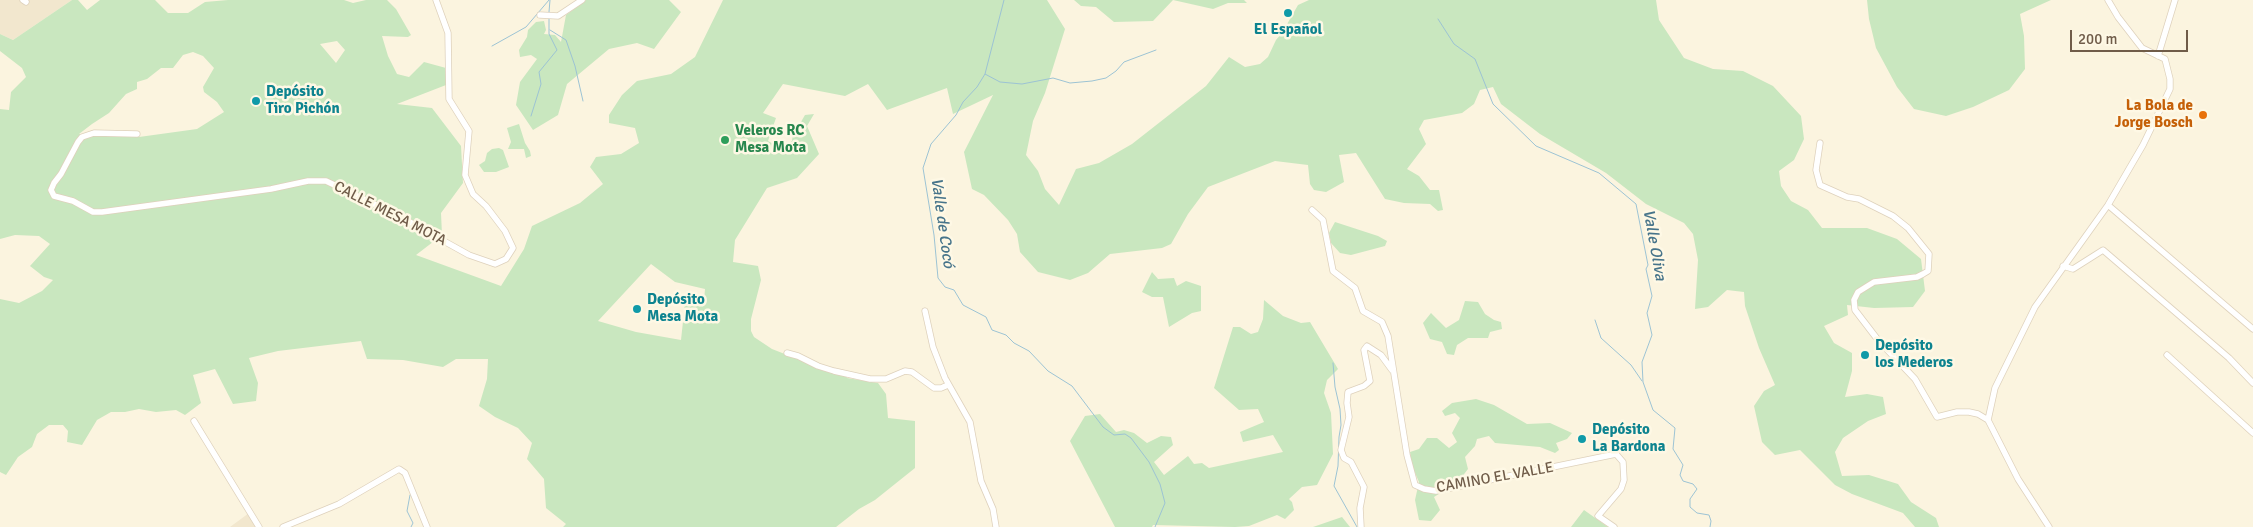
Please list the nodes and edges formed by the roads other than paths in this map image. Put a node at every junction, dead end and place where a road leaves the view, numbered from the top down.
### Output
1 (436, 0) edge
2 (582, 0) edge
3 (2108, 0) edge
4 (2176, 0) edge
5 (540, 16) dead end
6 (2158, 56) junction
7 (137, 134) dead end
8 (1820, 143) dead end
9 (2108, 205) junction
10 (1312, 210) dead end
11 (2063, 266) junction
12 (924, 312) dead end
13 (2253, 329) edge
14 (787, 353) dead end
15 (2168, 356) dead end
16 (1393, 372) junction
17 (2253, 383) edge
18 (948, 384) junction
19 (194, 420) dead end
20 (1988, 420) junction
21 (2253, 433) edge
22 (259, 527) edge
23 (283, 527) edge
24 (427, 527) edge
25 (996, 527) edge
26 (1361, 527) edge
27 (1614, 527) edge
28 (2049, 527) edge

1 - 7 street, CALLE MESA MOTA
2 - 5 street
3 - 6 street
4 - 6 street
6 - 9 street
8 - 20 street
9 - 11 street
9 - 13 street
10 - 16 street
11 - 17 street
11 - 20 street
12 - 18 street
14 - 18 street
15 - 21 street
16 - 26 street
16 - 27 street, CAMINO EL VALLE
18 - 25 street
19 - 22 street
20 - 28 street
23 - 24 street

